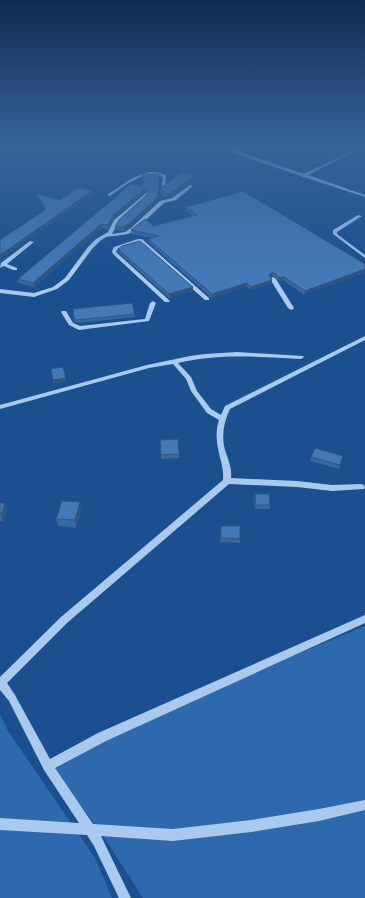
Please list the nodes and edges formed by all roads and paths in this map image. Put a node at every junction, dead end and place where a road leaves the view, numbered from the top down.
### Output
1 (119, 187) edge
2 (190, 187) edge
3 (337, 187) edge
4 (148, 194) edge
5 (109, 195) dead end
6 (365, 196) edge
7 (360, 216) dead end
8 (133, 229) junction
9 (106, 236) junction
10 (140, 240) junction
11 (32, 242) dead end
12 (365, 257) edge
13 (2, 266) edge
14 (15, 269) dead end
15 (273, 279) edge
16 (0, 291) edge
17 (207, 299) dead end
18 (167, 301) dead end
19 (153, 303) dead end
20 (291, 308) dead end
21 (64, 312) dead end
22 (365, 338) edge
23 (301, 357) dead end
24 (174, 362) junction
25 (0, 407) edge
26 (221, 418) junction
27 (228, 481) junction
28 (361, 487) dead end
29 (365, 619) edge
30 (1, 683) edge
31 (48, 766) junction
32 (365, 805) edge
33 (0, 824) edge
34 (90, 830) junction
35 (125, 898) edge

1 - 5 street
2 - 8 street
3 - 6 street
4 - 9 street
7 - 12 street
8 - 9 street
8 - 10 street
9 - 16 street
10 - 17 street
10 - 18 street
11 - 13 street
13 - 14 street
15 - 20 street
19 - 21 street
22 - 26 street
23 - 24 street
24 - 25 street
24 - 26 street
26 - 27 street
27 - 28 street
27 - 30 street
29 - 31 street
30 - 31 street
31 - 34 street
32 - 34 street
33 - 34 street
34 - 35 street

